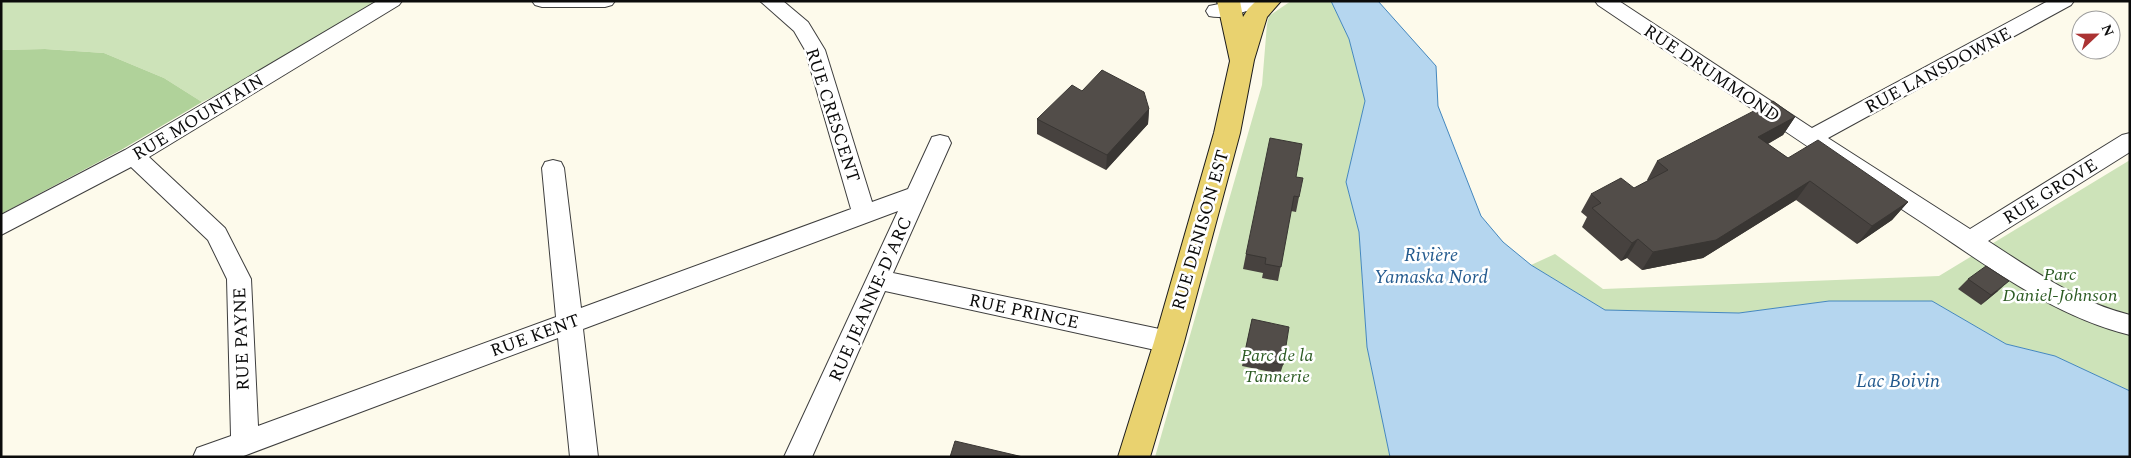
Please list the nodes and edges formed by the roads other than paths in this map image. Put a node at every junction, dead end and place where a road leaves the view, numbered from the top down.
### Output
1 (392, 1) edge
2 (542, 1) edge
3 (605, 1) edge
4 (770, 1) edge
5 (1256, 1) edge
6 (1270, 1) edge
7 (1605, 1) edge
8 (2064, 1) edge
9 (1222, 6) edge
10 (1242, 61) junction
11 (1229, 122) junction
12 (1811, 138) junction
13 (2130, 141) edge
14 (940, 143) dead end
15 (133, 156) junction
16 (553, 168) dead end
17 (918, 194) junction
18 (864, 213) junction
19 (1, 226) edge
20 (1970, 241) junction
21 (879, 280) junction
22 (570, 322) junction
23 (2130, 324) edge
24 (1169, 342) junction
25 (245, 443) junction
26 (207, 457) edge
27 (584, 457) edge
28 (798, 457) edge
29 (1134, 457) edge

1 - 15 street, RUE MOUNTAIN
2 - 3 street
4 - 18 street, RUE CRESCENT
5 - 9 street
6 - 10 main road
7 - 12 street, RUE DRUMMOND
8 - 12 street, RUE LANSDOWNE
9 - 10 main road, RUE DENISON EST
9 - 11 main road
10 - 11 main road, RUE DENISON EST
11 - 24 main road, RUE DENISON EST
12 - 20 street, RUE DRUMMOND
13 - 20 street, RUE GROVE
14 - 17 street
15 - 19 street, RUE MOUNTAIN
15 - 25 street, RUE PAYNE
16 - 22 street
17 - 18 street, RUE JEANNE-D'ARC
17 - 21 street, RUE JEANNE-D'ARC
18 - 22 street, RUE KENT
20 - 23 street, RUE DRUMMOND
21 - 24 street, RUE PRINCE
21 - 28 street, RUE JEANNE-D'ARC
22 - 25 street, RUE KENT
22 - 27 street
24 - 29 main road, RUE DENISON EST
25 - 26 street, RUE KENT

